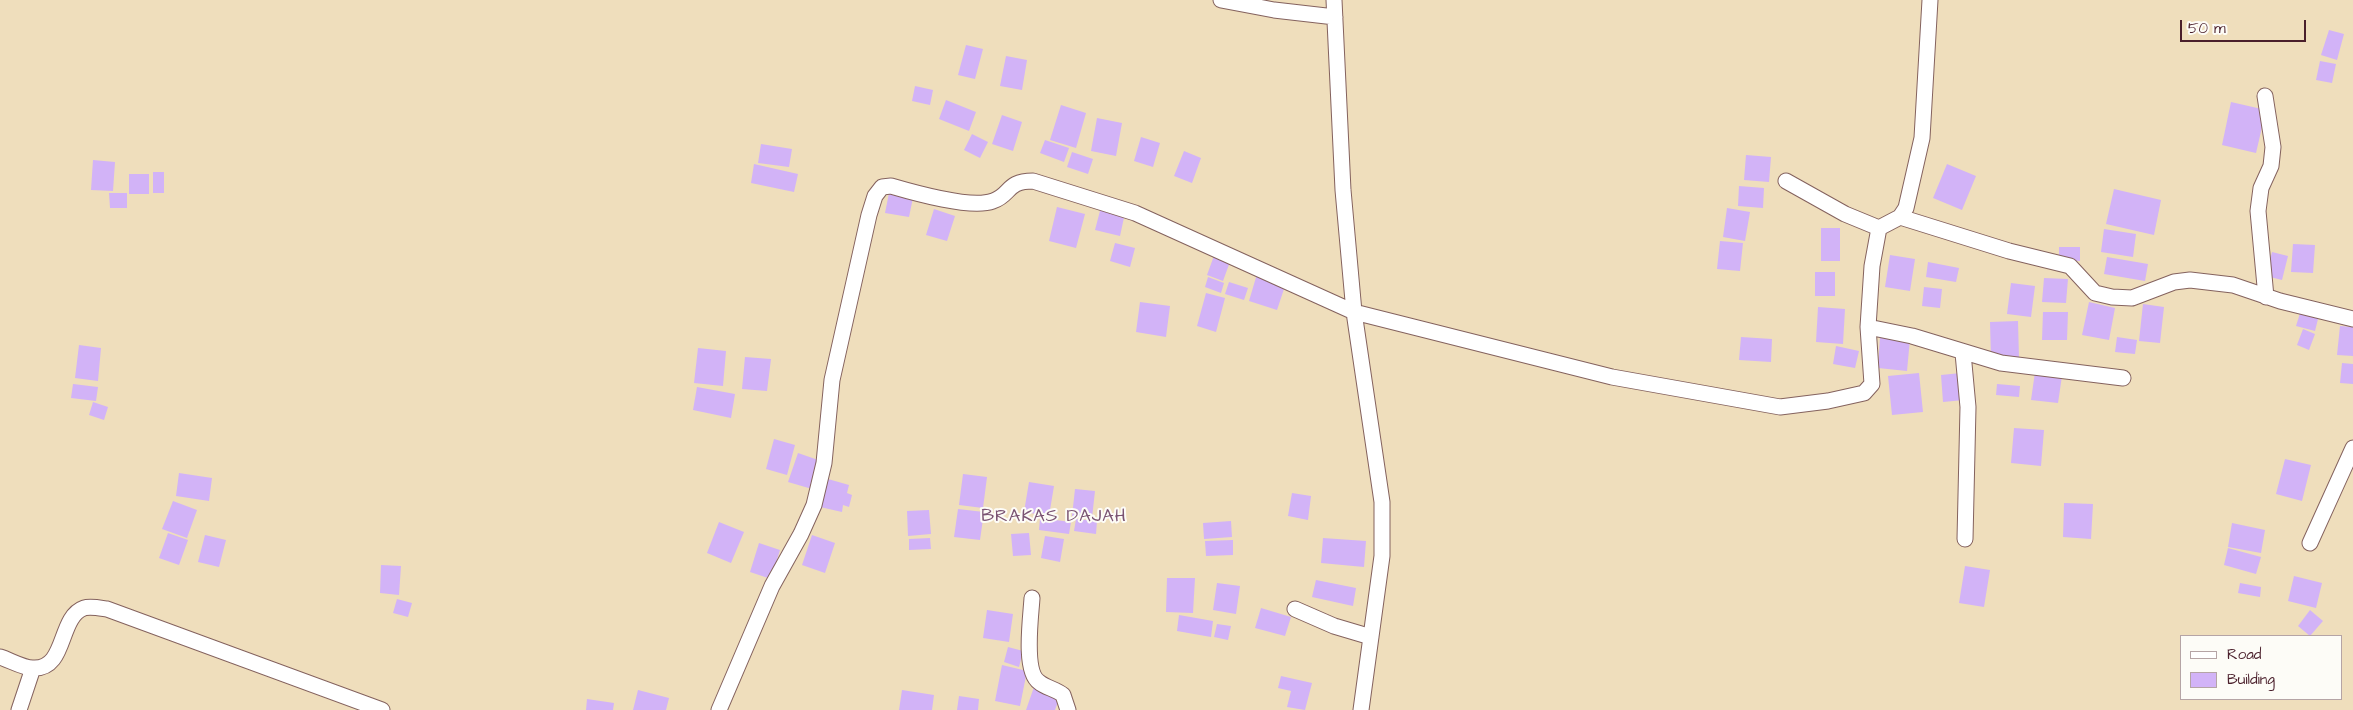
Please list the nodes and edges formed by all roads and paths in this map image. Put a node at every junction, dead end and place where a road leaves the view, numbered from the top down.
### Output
1 (1221, 0) edge
2 (1334, 0) edge
3 (1930, 0) edge
4 (1334, 17) junction
5 (2265, 96) dead end
6 (1786, 181) dead end
7 (1900, 217) junction
8 (1879, 228) junction
9 (2266, 297) junction
10 (1354, 312) junction
11 (2353, 319) edge
12 (1868, 327) junction
13 (1963, 352) junction
14 (2123, 378) dead end
15 (2353, 448) edge
16 (1965, 539) dead end
17 (2310, 543) dead end
18 (1032, 598) dead end
19 (1295, 610) dead end
20 (1371, 637) junction
21 (0, 657) edge
22 (33, 668) junction
23 (19, 710) edge
24 (382, 710) edge
25 (719, 710) edge
26 (1068, 710) edge
27 (1361, 710) edge

1 - 4 street
2 - 4 street
3 - 7 street
4 - 10 street
5 - 9 street
6 - 8 street
7 - 8 street
7 - 9 street
8 - 12 street
9 - 11 street
10 - 12 street
10 - 20 street
10 - 25 street
12 - 13 street
13 - 14 street
13 - 16 street
15 - 17 street
18 - 26 street
19 - 20 street
20 - 27 street
21 - 22 street
22 - 23 street
22 - 24 street

